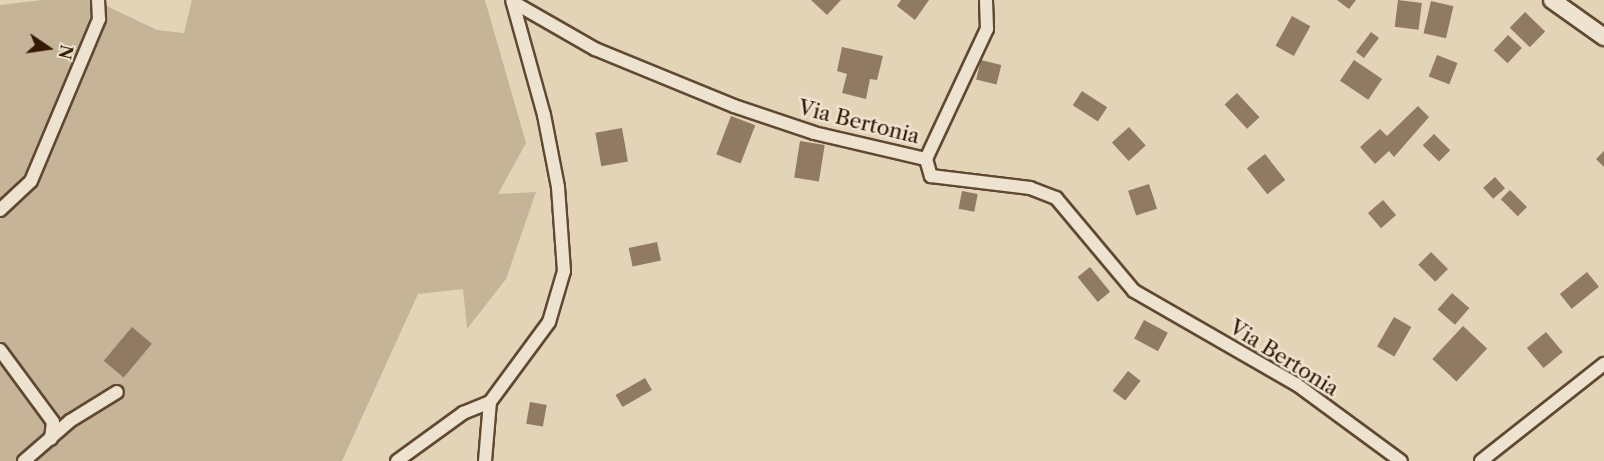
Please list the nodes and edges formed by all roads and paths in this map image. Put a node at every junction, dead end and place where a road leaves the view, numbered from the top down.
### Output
1 (98, 0) edge
2 (986, 0) edge
3 (1552, 0) edge
4 (512, 1) edge
5 (1604, 37) edge
6 (926, 159) junction
7 (0, 210) edge
8 (0, 350) edge
9 (1604, 364) edge
10 (117, 392) dead end
11 (490, 402) junction
12 (51, 439) junction
13 (24, 461) edge
14 (397, 461) edge
15 (485, 461) edge
16 (1400, 461) edge
17 (1482, 461) edge

1 - 7 street
2 - 6 street
3 - 5 street
4 - 6 street, Via Bertonia
4 - 11 street
6 - 16 street, Via Bertonia
8 - 12 street
9 - 17 street
10 - 12 street
11 - 14 street
11 - 15 street
12 - 13 street

